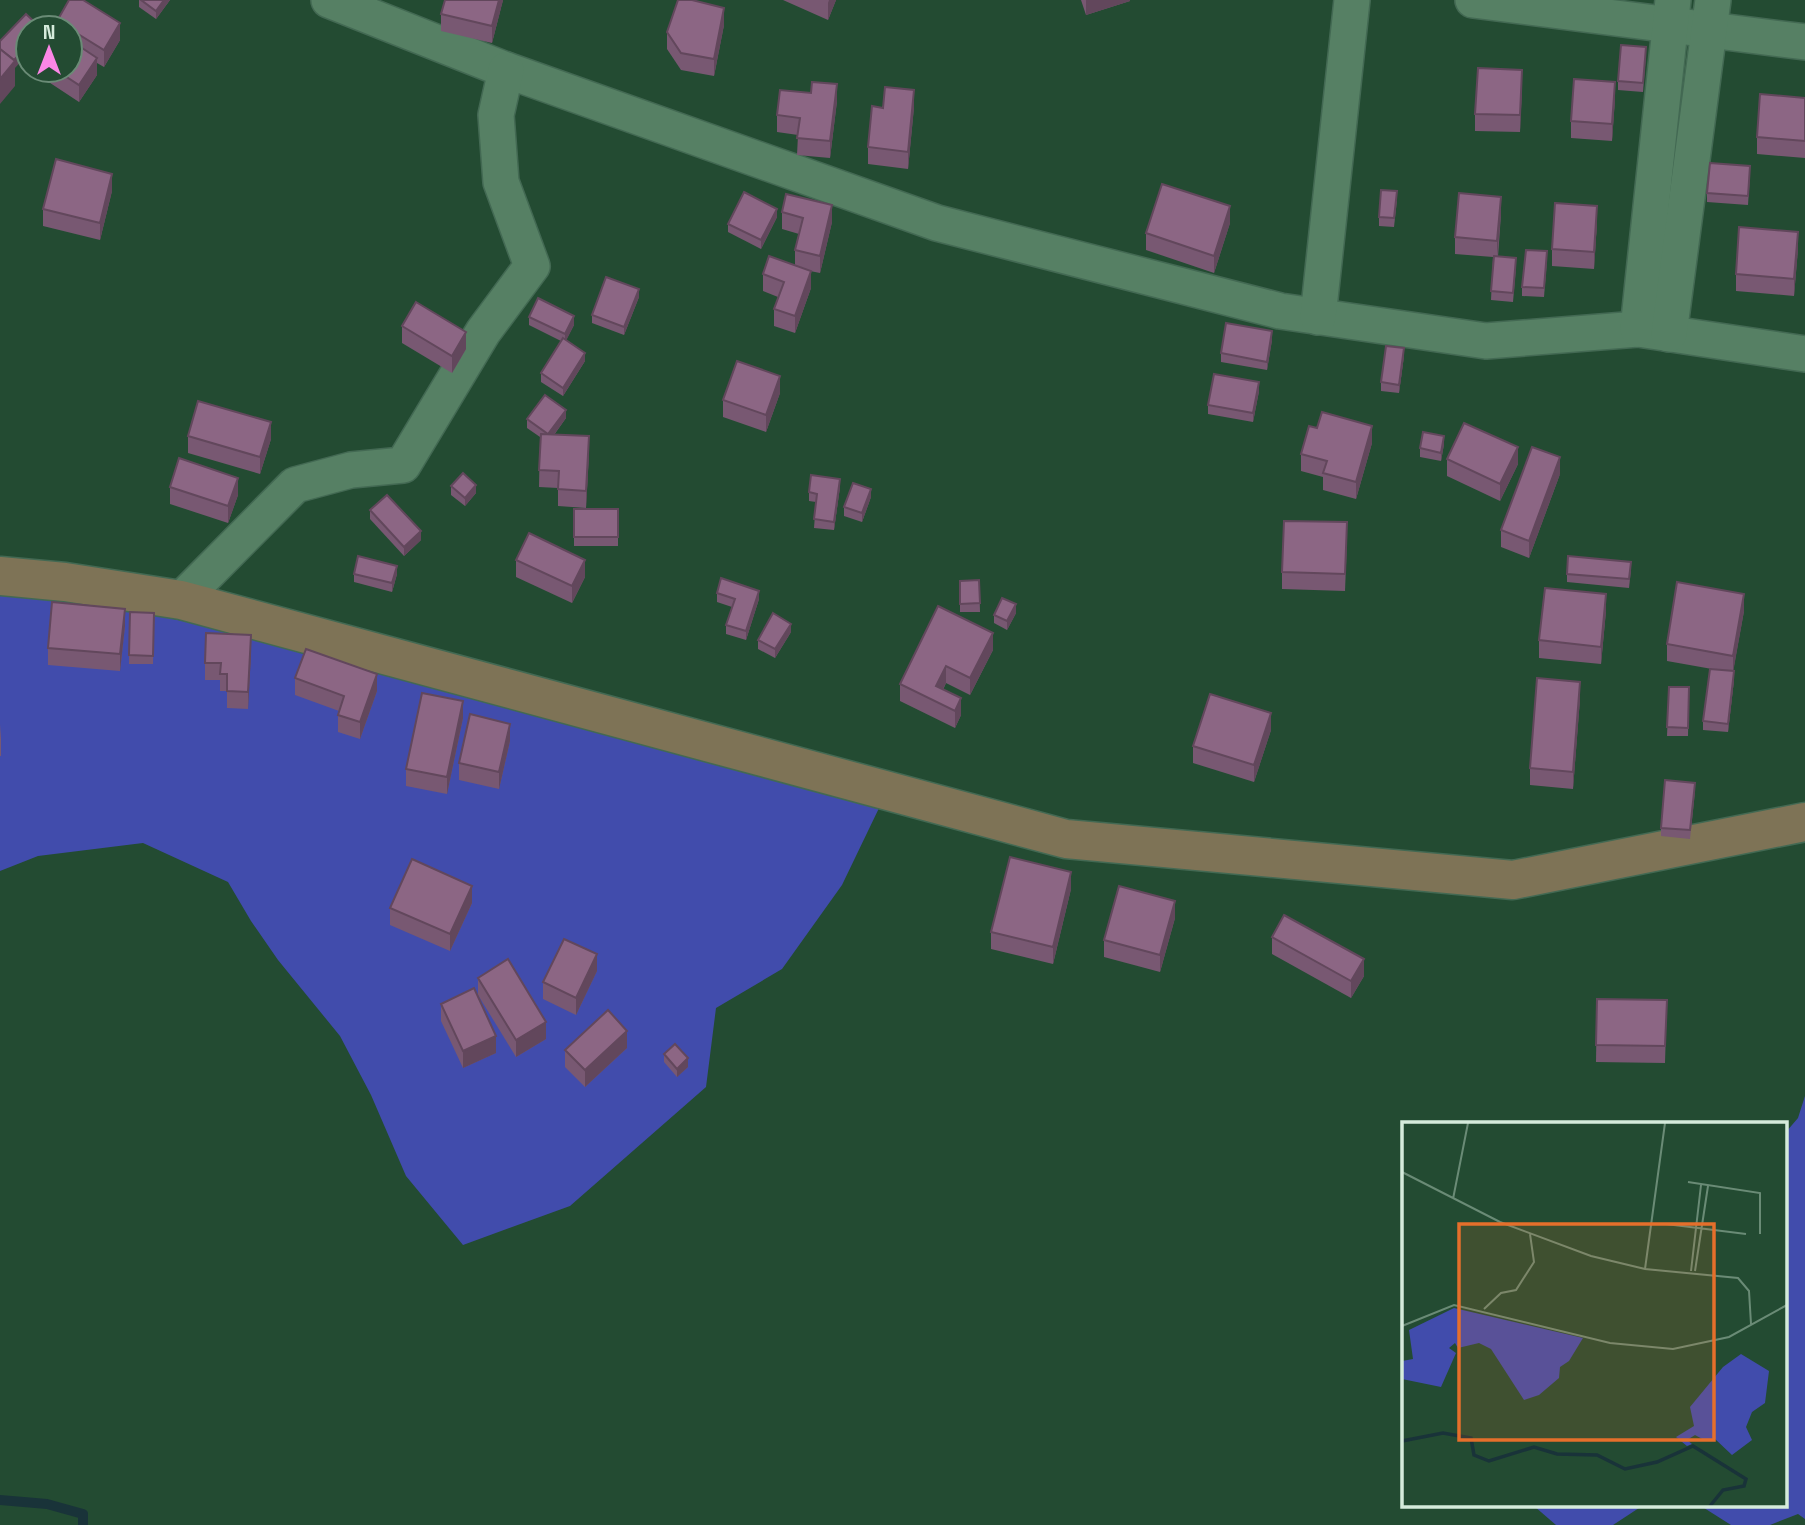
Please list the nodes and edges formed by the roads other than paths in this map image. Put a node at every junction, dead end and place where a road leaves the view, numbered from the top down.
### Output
1 (329, 0) edge
2 (1352, 0) edge
3 (1474, 0) edge
4 (1671, 12) edge
5 (1710, 15) edge
6 (1805, 42) edge
7 (506, 71) junction
8 (1318, 317) junction
9 (1653, 331) junction
10 (1805, 354) edge
11 (0, 576) edge
12 (181, 600) junction
13 (1805, 822) edge

1 - 7 street
2 - 8 street
3 - 4 street
4 - 5 street
4 - 9 street
5 - 6 street
5 - 9 street
7 - 8 street
7 - 12 street
8 - 9 street
9 - 10 street
11 - 12 street
12 - 13 street

